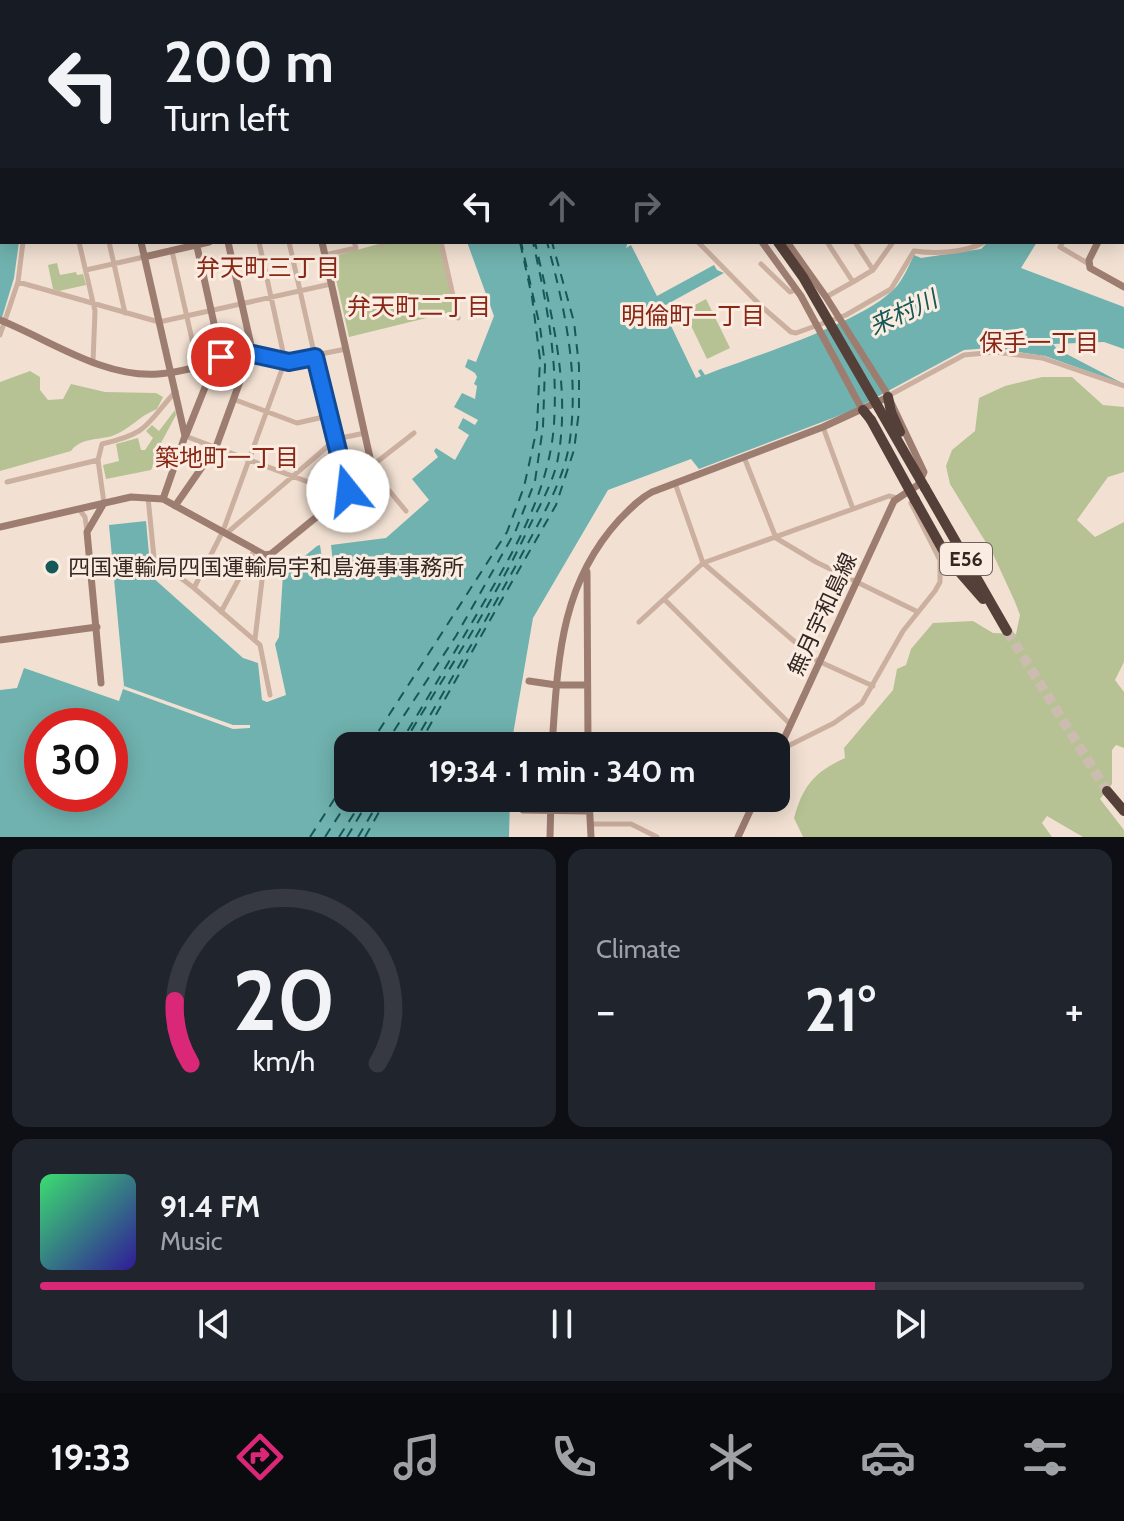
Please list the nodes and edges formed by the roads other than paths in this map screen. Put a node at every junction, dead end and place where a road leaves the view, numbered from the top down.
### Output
1 (23, 244) edge
2 (80, 244) edge
3 (109, 244) edge
4 (141, 244) edge
5 (193, 244) edge
6 (196, 244) edge
7 (228, 244) edge
8 (259, 244) edge
9 (289, 244) edge
10 (322, 244) edge
11 (355, 244) edge
12 (441, 244) edge
13 (700, 244) edge
14 (764, 244) edge
15 (779, 244) edge
16 (793, 244) edge
17 (828, 244) edge
18 (856, 244) edge
19 (892, 244) edge
20 (980, 244) edge
21 (1062, 244) edge
22 (1097, 244) edge
23 (172, 251) junction
24 (325, 255) junction
25 (144, 257) junction
26 (114, 264) junction
27 (761, 264) dead end
28 (780, 264) junction
29 (1089, 264) junction
30 (86, 270) junction
31 (873, 270) junction
32 (770, 273) junction
33 (18, 282) junction
34 (853, 282) junction
35 (331, 284) junction
36 (1124, 287) edge
37 (797, 289) junction
38 (300, 290) junction
39 (271, 297) junction
40 (826, 297) junction
41 (94, 304) junction
42 (242, 304) junction
43 (211, 311) junction
44 (125, 313) junction
45 (187, 316) junction
46 (458, 318) dead end
47 (840, 318) junction
48 (3, 321) edge
49 (159, 322) junction
50 (818, 327) junction
51 (0, 335) edge
52 (346, 349) junction
53 (250, 354) junction
54 (315, 357) junction
55 (222, 360) junction
56 (285, 361) junction
57 (93, 362) junction
58 (212, 363) junction
59 (198, 366) junction
60 (170, 372) junction
61 (1124, 386) edge
62 (176, 391) junction
63 (887, 394) junction
64 (233, 399) junction
65 (863, 408) junction
66 (267, 411) junction
67 (328, 416) junction
68 (823, 427) junction
69 (366, 433) junction
70 (414, 433) dead end
71 (185, 436) junction
72 (334, 441) junction
73 (216, 447) junction
74 (744, 457) junction
75 (250, 459) junction
76 (98, 460) junction
77 (373, 468) junction
78 (294, 475) junction
79 (7, 482) dead end
80 (675, 483) junction
81 (927, 486) junction
82 (345, 493) junction
83 (911, 496) junction
84 (148, 497) junction
85 (897, 498) junction
86 (163, 499) junction
87 (104, 503) junction
88 (175, 506) junction
89 (79, 509) junction
90 (853, 509) junction
91 (406, 511) dead end
92 (0, 527) edge
93 (87, 532) junction
94 (225, 532) junction
95 (776, 538) junction
96 (255, 549) junction
97 (265, 555) junction
98 (703, 563) junction
99 (587, 566) junction
100 (856, 582) junction
101 (194, 588) junction
102 (665, 600) junction
103 (221, 612) junction
104 (918, 612) junction
105 (639, 622) dead end
106 (97, 627) junction
107 (255, 639) junction
108 (0, 640) edge
109 (819, 662) junction
110 (529, 681) dead end
111 (101, 683) dead end
112 (556, 685) junction
113 (587, 685) junction
114 (873, 686) junction
115 (270, 695) dead end
116 (790, 724) junction
117 (554, 732) edge
118 (588, 732) edge
119 (786, 732) edge
120 (790, 747) edge
121 (1107, 791) tunnel mouth
122 (1124, 811) edge
123 (551, 812) edge
124 (590, 812) edge
125 (750, 812) edge
126 (591, 824) junction
127 (550, 837) edge
128 (591, 837) edge
129 (657, 837) edge
130 (738, 837) edge

1 - 33 street
2 - 30 street
3 - 26 street
4 - 25 street
5 - 23 street
6 - 43 street
7 - 42 street
8 - 39 street
9 - 38 street
10 - 24 street
11 - 24 street
12 - 46 street
13 - 50 street
14 - 28 street
15 - 81 highway, bridge
16 - 40 street
17 - 34 street
18 - 31 street
19 - 31 street
20 - 47 street
21 - 29 street
22 - 29 street
23 - 25 street
23 - 45 street
24 - 35 street
25 - 26 street
25 - 49 street
26 - 30 street
26 - 44 street
27 - 32 street
28 - 32 street
28 - 37 street
29 - 36 street
30 - 41 street
31 - 34 street
32 - 37 street
33 - 41 street
33 - 48 street
34 - 40 street
35 - 38 street
35 - 52 street
37 - 50 street
38 - 39 street
38 - 54 street
39 - 42 street
39 - 56 street
40 - 47 street
41 - 44 street
41 - 57 street
42 - 43 street
42 - 53 street
43 - 45 street
43 - 55 street
44 - 49 street
45 - 49 street
45 - 59 street
47 - 50 street
47 - 63 street
48 - 51 street
48 - 57 street
49 - 60 street
50 - 65 street
52 - 54 street
52 - 69 street
53 - 55 street
53 - 56 street
53 - 64 street
54 - 56 street
54 - 67 street
55 - 58 street
56 - 66 street
57 - 60 street
58 - 59 street
58 - 71 street
59 - 60 street
60 - 62 street
61 - 63 street
62 - 71 street
62 - 76 street
63 - 65 street
63 - 81 highway, bridge
63 - 83 street
64 - 66 street
64 - 73 street
65 - 68 street
65 - 83 street
65 - 83 highway, bridge
66 - 67 street
66 - 75 street
67 - 72 street
68 - 74 street
68 - 90 street
69 - 72 street
69 - 77 street
70 - 77 street
71 - 73 street
71 - 86 street
72 - 78 street
72 - 82 street
73 - 75 street
73 - 88 street
74 - 80 street
74 - 95 street
75 - 78 street
75 - 94 street
76 - 79 street
76 - 87 street
77 - 82 street
77 - 91 street
78 - 82 street
78 - 94 street
80 - 98 street
80 - 99 street
81 - 83 highway, E56
82 - 97 street
83 - 85 street
83 - 104 street
84 - 86 street
84 - 87 street
84 - 101 street
85 - 90 street
85 - 100 street, 無月宇和島線
86 - 88 street
87 - 89 street
87 - 93 street
88 - 94 street
89 - 92 street
89 - 93 street
90 - 95 street
93 - 106 street
94 - 96 street
94 - 101 street
95 - 98 street
95 - 100 street
96 - 97 street
96 - 103 street
97 - 107 street
98 - 102 street
98 - 109 street
99 - 112 street
99 - 113 street
100 - 104 street
100 - 109 street, 無月宇和島線
101 - 103 street
102 - 105 street
102 - 116 street
103 - 107 street
104 - 114 street
106 - 108 street
106 - 111 street
107 - 115 street
109 - 114 street
109 - 116 street, 無月宇和島線
110 - 112 street
112 - 113 street
112 - 117 street
113 - 118 street
114 - 120 street
116 - 119 street, 無月宇和島線
121 - 122 highway
123 - 127 street
124 - 126 street
125 - 130 street
126 - 128 street
126 - 129 street

